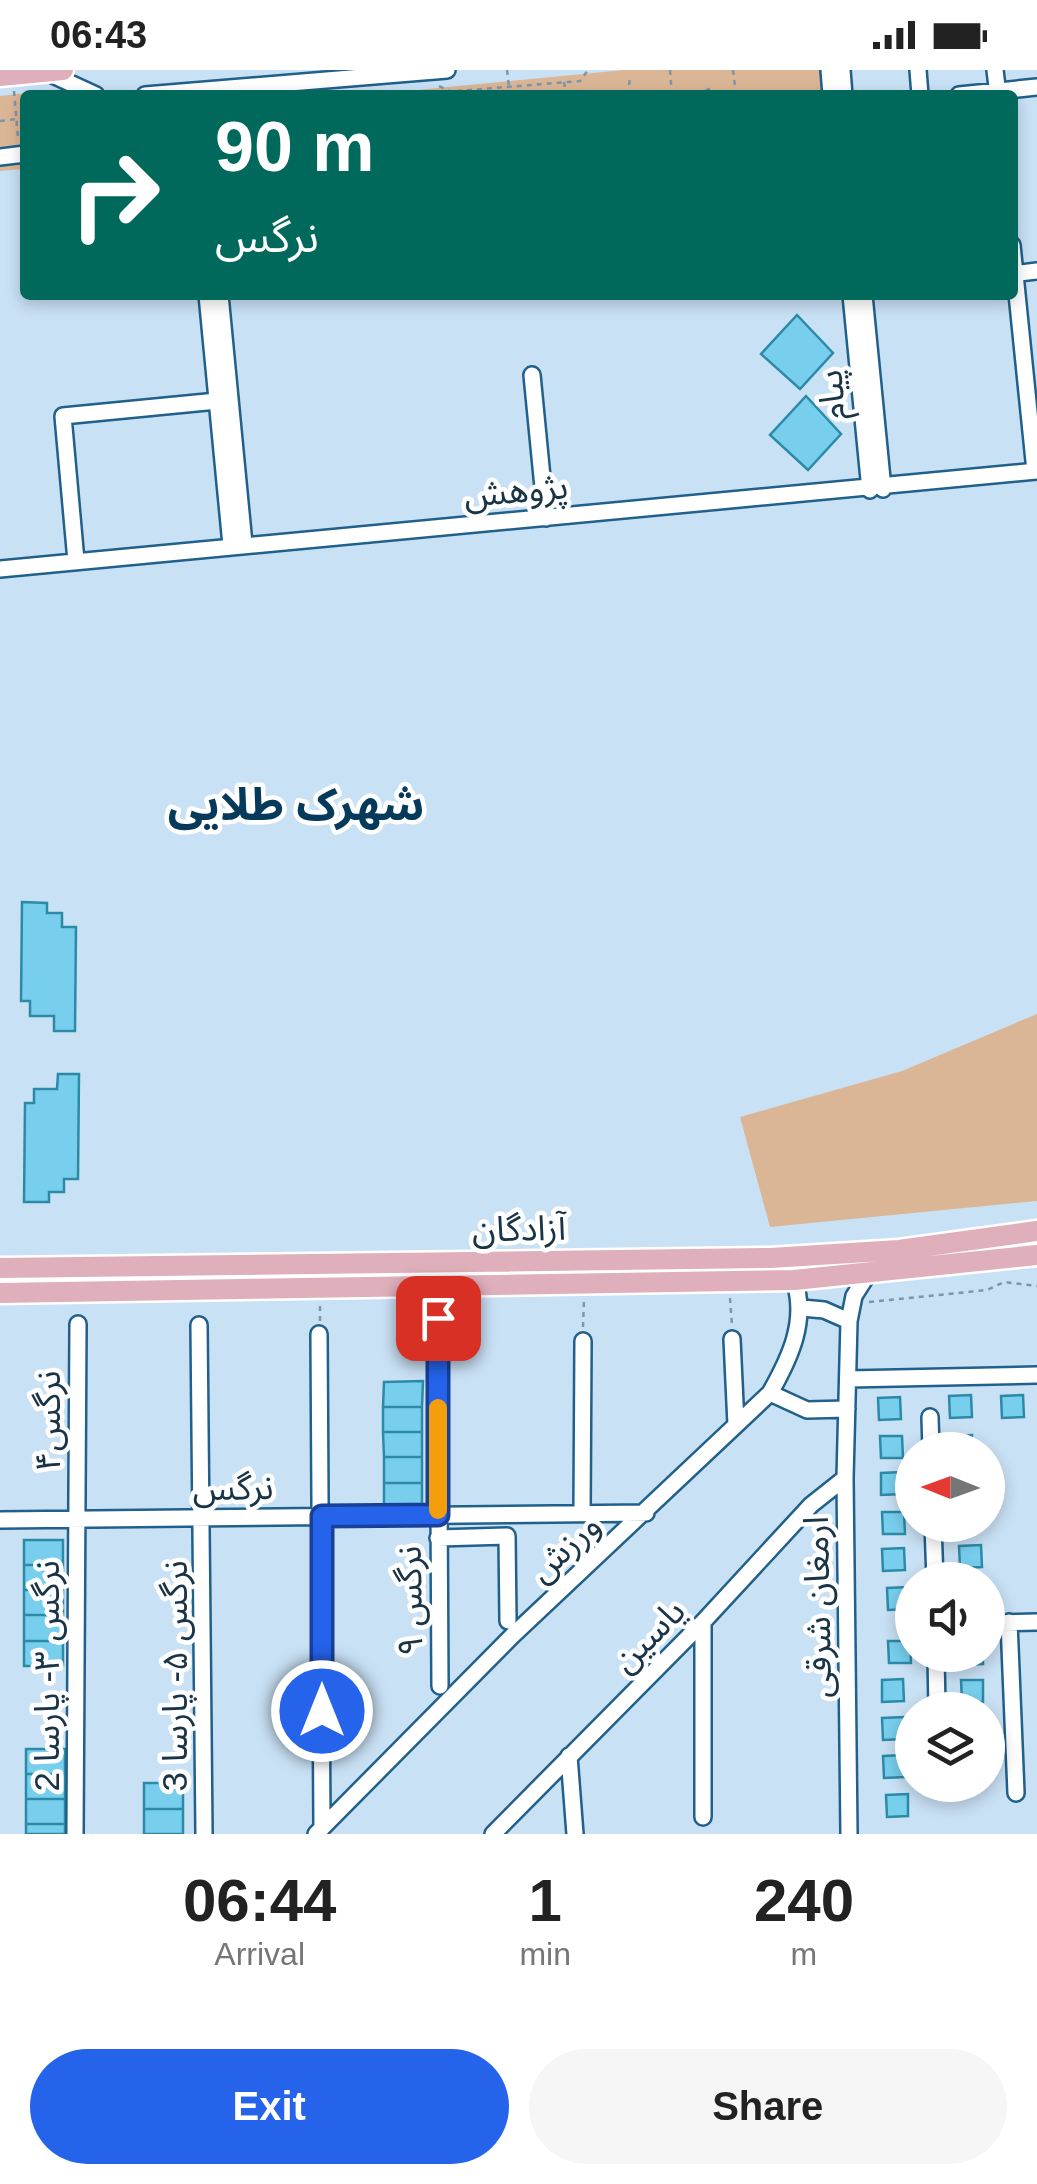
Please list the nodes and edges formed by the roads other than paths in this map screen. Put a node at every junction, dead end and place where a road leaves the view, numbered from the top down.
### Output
1 (447, 70) edge
2 (54, 71) edge
3 (6, 75) edge
4 (87, 90) edge
5 (227, 90) edge
6 (207, 300) edge
7 (220, 300) edge
8 (852, 300) edge
9 (865, 300) edge
10 (1017, 300) edge
11 (532, 375) dead end
12 (217, 402) junction
13 (1036, 471) edge
14 (877, 489) junction
15 (546, 518) junction
16 (238, 545) junction
17 (76, 561) junction
18 (0, 568) edge
19 (1037, 1231) edge
20 (1037, 1256) edge
21 (122, 1266) junction
22 (0, 1268) edge
23 (868, 1274) junction
24 (794, 1280) junction
25 (122, 1291) junction
26 (0, 1293) edge
27 (802, 1308) junction
28 (438, 1318) dead end
29 (849, 1321) junction
30 (78, 1324) dead end
31 (198, 1325) dead end
32 (319, 1334) road end
33 (732, 1339) road end
34 (583, 1341) road end
35 (1037, 1375) edge
36 (848, 1379) junction
37 (770, 1393) junction
38 (847, 1409) junction
39 (930, 1417) dead end
40 (736, 1424) junction
41 (930, 1432) edge
42 (845, 1478) junction
43 (582, 1513) junction
44 (646, 1513) junction
45 (438, 1515) junction
46 (322, 1516) junction
47 (204, 1518) junction
48 (77, 1519) junction
49 (0, 1520) edge
50 (438, 1538) junction
51 (508, 1621) dead end
52 (703, 1622) junction
53 (1005, 1622) edge
54 (1009, 1622) junction
55 (1037, 1622) edge
56 (440, 1686) dead end
57 (570, 1756) junction
58 (1016, 1794) dead end
59 (704, 1818) dead end
60 (319, 1831) edge
61 (76, 1834) edge
62 (204, 1834) edge
63 (493, 1834) edge
64 (575, 1834) edge
65 (849, 1834) edge

1 - 5 street
2 - 3 main road
2 - 4 street
6 - 12 street
7 - 16 street
8 - 14 street, پیام
9 - 14 street, پیام
10 - 13 street
11 - 15 street
12 - 16 street
12 - 17 street
13 - 14 street, پژوهش
14 - 15 street, پژوهش
15 - 16 street, پژوهش
16 - 17 street, پژوهش
17 - 18 street, پژوهش
19 - 21 main road, آزادگان
20 - 23 main road, آزادگان
21 - 22 main road, آزادگان
21 - 25 main road
23 - 24 main road, آزادگان
23 - 29 street, ارمغان شرقی
24 - 25 main road, آزادگان
24 - 27 street
25 - 26 main road, آزادگان
27 - 29 street
27 - 37 street, ورزش
28 - 45 street, نرگس ۹
29 - 36 street, ارمغان شرقی
30 - 48 street, نرگس۴
31 - 47 street, نرگس ۵- پارسا 3
32 - 46 street
33 - 40 street
34 - 43 street
35 - 36 street
36 - 38 street, ارمغان شرقی
37 - 38 street
37 - 40 street, ورزش
38 - 42 street, ارمغان شرقی
39 - 41 street
40 - 44 street, ورزش
42 - 52 street, یاسین
42 - 65 street, ارمغان شرقی
43 - 44 street, نرگس
43 - 45 street, نرگس
44 - 60 street, ورزش
45 - 46 street, نرگس
45 - 50 street, نرگس ۹
46 - 47 street, نرگس
46 - 60 street
47 - 48 street, نرگس
47 - 62 street, نرگس ۵- پارسا 3
48 - 49 street, نرگس
48 - 61 street, نرگس ۳- پارسا 2
50 - 51 street
50 - 56 street, نرگس ۹
52 - 57 street, یاسین
52 - 59 street
53 - 54 street
54 - 55 street
54 - 58 street
57 - 63 street, یاسین
57 - 64 street

